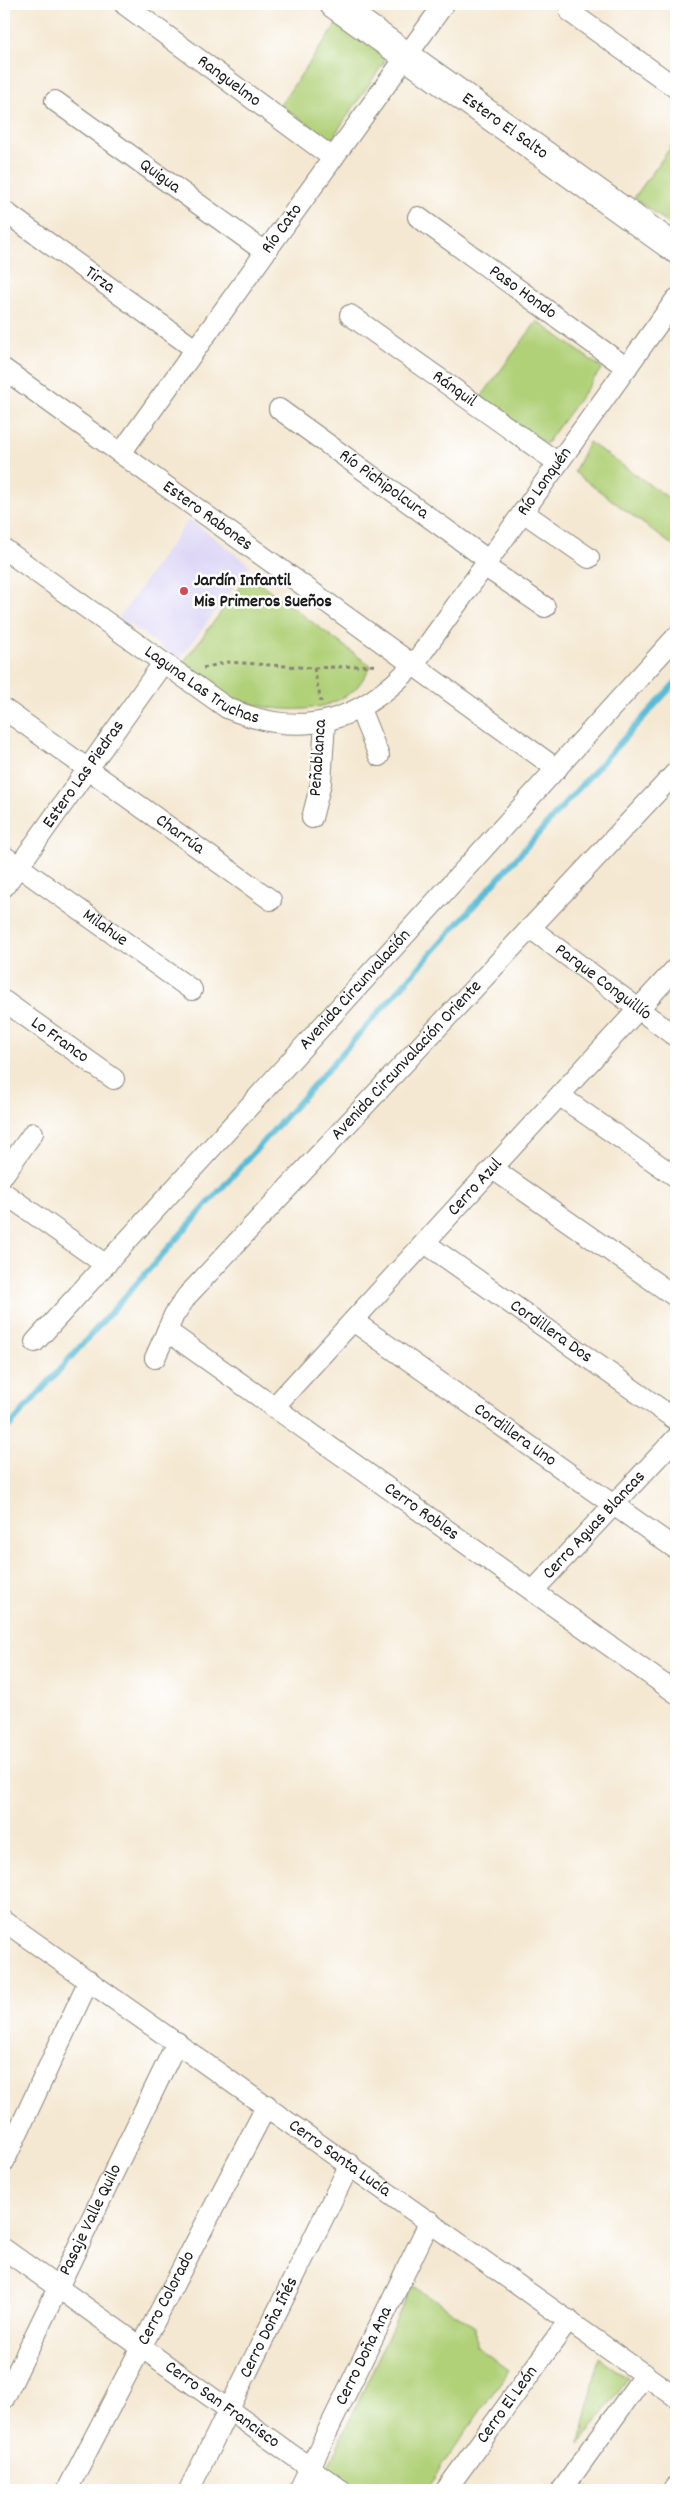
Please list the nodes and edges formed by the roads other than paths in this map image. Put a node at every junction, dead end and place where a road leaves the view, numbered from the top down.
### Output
1 (334, 4) edge
2 (444, 4) edge
3 (125, 5) edge
4 (570, 12) dead end
5 (407, 56) junction
6 (676, 88) edge
7 (55, 101) dead end
8 (333, 158) junction
9 (4, 211) edge
10 (418, 217) dead end
11 (676, 249) edge
12 (265, 252) junction
13 (676, 299) edge
14 (350, 315) dead end
15 (195, 349) junction
16 (626, 368) junction
17 (4, 369) edge
18 (279, 409) dead end
19 (121, 453) junction
20 (558, 463) junction
21 (523, 512) junction
22 (4, 549) edge
23 (589, 558) dead end
24 (486, 563) junction
25 (545, 607) dead end
26 (676, 637) edge
27 (414, 664) junction
28 (171, 669) junction
29 (4, 709) edge
30 (360, 709) junction
31 (325, 722) junction
32 (379, 756) dead end
33 (88, 769) junction
34 (557, 769) junction
35 (676, 772) edge
36 (312, 818) dead end
37 (11, 861) edge
38 (4, 887) edge
39 (271, 900) dead end
40 (530, 928) junction
41 (676, 968) edge
42 (192, 990) dead end
43 (4, 1001) edge
44 (638, 1010) junction
45 (676, 1037) edge
46 (114, 1079) dead end
47 (560, 1096) junction
48 (33, 1133) dead end
49 (493, 1169) junction
50 (4, 1174) edge
51 (676, 1177) edge
52 (4, 1193) edge
53 (425, 1243) junction
54 (106, 1264) junction
55 (676, 1297) edge
56 (353, 1321) junction
57 (167, 1331) junction
58 (35, 1342) dead end
59 (155, 1358) dead end
60 (274, 1407) junction
61 (676, 1420) edge
62 (676, 1438) edge
63 (614, 1505) junction
64 (676, 1549) edge
65 (533, 1591) junction
66 (676, 1693) edge
67 (4, 1921) edge
68 (89, 1980) junction
69 (177, 2042) junction
70 (267, 2105) junction
71 (4, 2162) edge
72 (350, 2164) junction
73 (430, 2221) junction
74 (4, 2249) edge
75 (57, 2287) junction
76 (569, 2320) junction
77 (142, 2347) junction
78 (645, 2374) junction
79 (676, 2396) edge
80 (4, 2399) edge
81 (229, 2409) junction
82 (310, 2467) junction
83 (676, 2486) edge
84 (68, 2490) edge
85 (188, 2490) edge
86 (299, 2490) edge
87 (341, 2490) edge
88 (446, 2490) edge
89 (562, 2490) edge
90 (673, 2490) edge

1 - 5 street, Estero El Salto
2 - 5 street, Río Cato
3 - 8 street, Ranguelmo
4 - 6 street
5 - 8 street, Río Cato
5 - 11 street, Estero El Salto
7 - 12 street, Quigua
8 - 12 street, Río Cato
9 - 15 street, Tirza
10 - 16 street, Paso Hondo
12 - 15 street, Río Cato
13 - 16 street, Río Lonquén
14 - 20 street, Ránquil
15 - 19 street, Río Cato
16 - 20 street, Río Lonquén
17 - 19 street, Estero Rabones
18 - 24 street, Río Pichipolcura
19 - 27 street, Estero Rabones
20 - 21 street, Río Lonquén
21 - 23 street
21 - 24 street, Río Lonquén
22 - 28 street, Laguna Las Truchas
24 - 25 street, Río Pichipolcura
24 - 27 street, Río Lonquén
26 - 34 street, Avenida Circunvalación
27 - 30 street, Laguna Las Truchas
27 - 34 street, Estero Rabones
28 - 31 street, Laguna Las Truchas
28 - 33 street, Estero Las Piedras
29 - 33 street, Charrúa
30 - 31 street, Laguna Las Truchas
30 - 32 street
31 - 36 street, Peñablanca
33 - 37 street, Estero Las Piedras
33 - 39 street, Charrúa
34 - 54 street, Avenida Circunvalación
35 - 40 street, Avenida Circunvalación Oriente
37 - 38 street, Estero Las Piedras
37 - 42 street, Milahue
40 - 44 street, Parque Conguillío
40 - 57 street, Avenida Circunvalación Oriente
41 - 44 street, Cerro Azul
43 - 46 street, Lo Franco
44 - 45 street, Parque Conguillío
44 - 47 street, Cerro Azul
47 - 49 street, Cerro Azul
47 - 51 street
48 - 50 street
49 - 53 street, Cerro Azul
49 - 55 street
52 - 54 street
53 - 56 street, Cerro Azul
53 - 61 street, Cordillera Dos
54 - 58 street, Avenida Circunvalación
56 - 60 street, Cerro Azul
56 - 63 street, Cordillera Uno
57 - 59 street, Avenida Circunvalación Oriente
57 - 60 street, Cerro Robles
60 - 65 street, Cerro Robles
62 - 63 street, Cerro Aguas Blancas
63 - 64 street, Cordillera Uno
63 - 65 street, Cerro Aguas Blancas
65 - 66 street, Cerro Robles
67 - 68 street, Cerro Santa Lucía
68 - 69 street, Cerro Santa Lucía
68 - 71 street
69 - 70 street, Cerro Santa Lucía
69 - 75 street, Pasaje Valle Quilo
70 - 72 street, Cerro Santa Lucía
70 - 77 street, Cerro Colorado
72 - 73 street, Cerro Santa Lucía
72 - 81 street, Cerro Doña Iñés
73 - 76 street, Cerro Santa Lucía
73 - 82 street, Cerro Doña Ana
74 - 75 street, Cerro San Francisco
75 - 77 street, Cerro San Francisco
75 - 80 street, Pasaje Valle Quilo
76 - 78 street, Cerro Santa Lucía
76 - 88 street, Cerro El León
77 - 81 street, Cerro San Francisco
77 - 84 street, Cerro Colorado
78 - 79 street, Cerro Santa Lucía
78 - 89 street
81 - 82 street, Cerro San Francisco
81 - 85 street, Cerro Doña Iñés
82 - 86 street, Cerro Doña Ana
82 - 87 street, Cerro San Francisco
83 - 90 street

